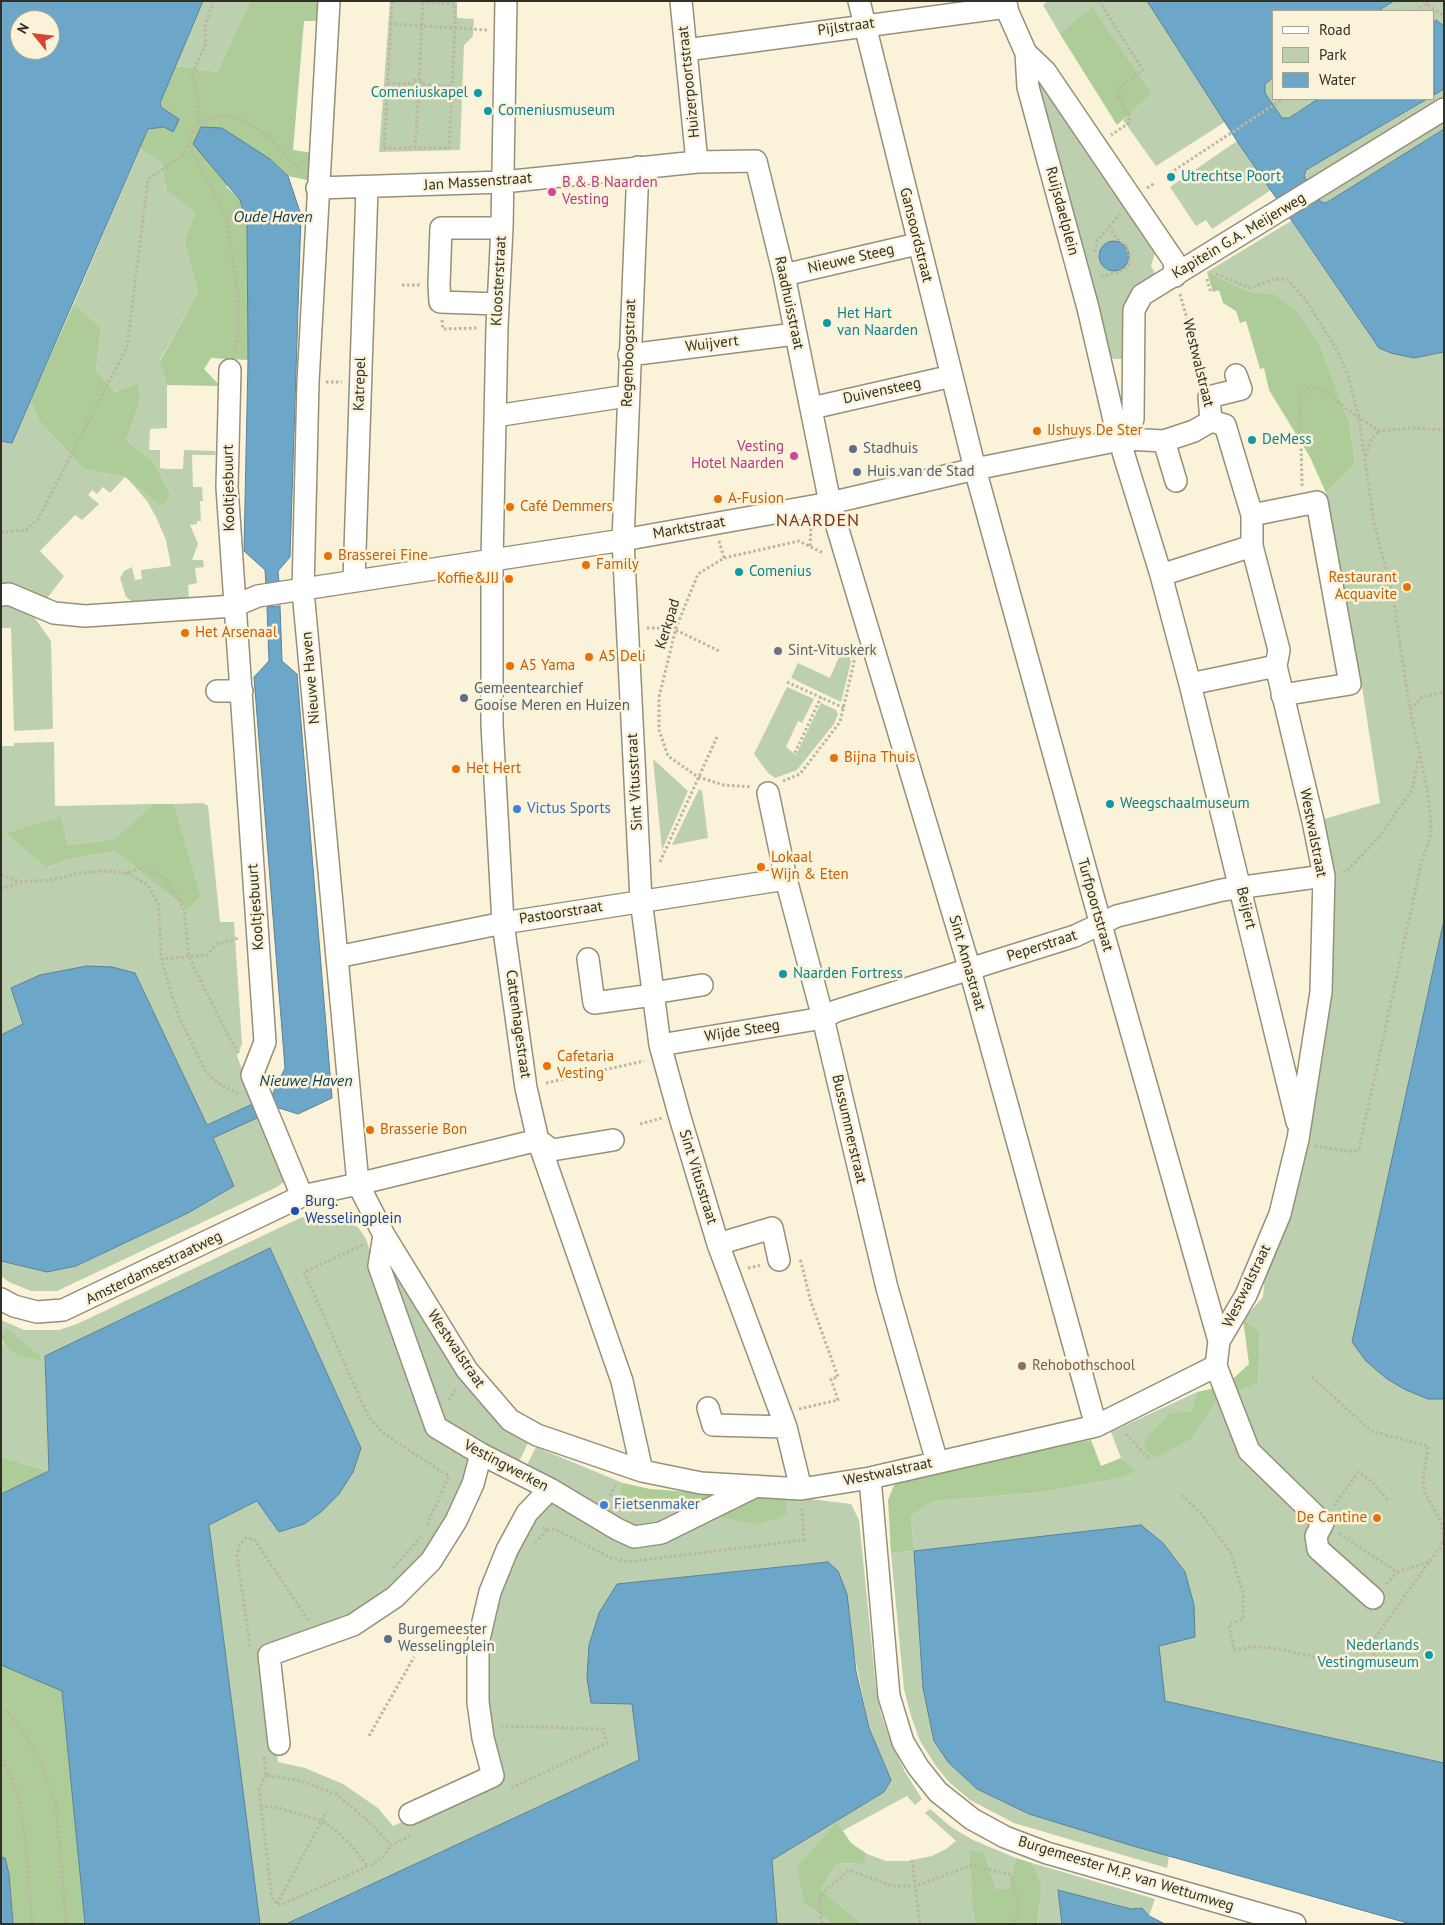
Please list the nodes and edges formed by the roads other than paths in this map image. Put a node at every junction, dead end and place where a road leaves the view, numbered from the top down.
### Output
1 (330, 1) edge
2 (506, 1) edge
3 (680, 1) edge
4 (859, 1) edge
5 (1005, 4) edge
6 (864, 24) junction
7 (686, 50) junction
8 (1026, 53) junction
9 (1444, 109) edge
10 (697, 162) junction
11 (638, 167) junction
12 (503, 182) junction
13 (317, 188) junction
14 (367, 188) junction
15 (502, 228) junction
16 (917, 244) junction
17 (784, 275) junction
18 (1174, 276) junction
19 (498, 304) junction
20 (795, 334) junction
21 (629, 355) junction
22 (230, 370) road end
23 (1102, 370) junction
24 (1132, 370) junction
25 (1236, 375) dead end
26 (952, 376) junction
27 (627, 396) junction
28 (812, 408) junction
29 (495, 416) junction
30 (1129, 429) junction
31 (1207, 430) junction
32 (1164, 441) junction
33 (975, 469) junction
34 (1176, 481) dead end
35 (830, 503) junction
36 (1252, 515) junction
37 (623, 540) junction
38 (1252, 546) junction
39 (492, 560) junction
40 (1161, 575) junction
41 (354, 581) junction
42 (303, 591) junction
43 (1, 595) edge
44 (234, 606) junction
45 (1276, 666) junction
46 (1190, 684) junction
47 (217, 691) dead end
48 (242, 691) junction
49 (1282, 696) junction
50 (767, 790) road end
51 (1324, 876) junction
52 (786, 879) junction
53 (1241, 888) junction
54 (641, 900) junction
55 (503, 923) junction
56 (1101, 925) junction
57 (337, 957) junction
58 (588, 959) dead end
59 (970, 970) junction
60 (702, 984) dead end
61 (653, 994) junction
62 (823, 1018) junction
63 (662, 1050) junction
64 (1299, 1136) junction
65 (538, 1140) junction
66 (612, 1140) dead end
67 (358, 1184) junction
68 (302, 1196) junction
69 (384, 1235) junction
70 (718, 1244) junction
71 (779, 1260) road end
72 (1, 1299) edge
73 (1219, 1341) junction
74 (1216, 1366) junction
75 (708, 1408) dead end
76 (784, 1421) junction
77 (1096, 1426) junction
78 (481, 1454) junction
79 (937, 1462) junction
80 (642, 1471) junction
81 (870, 1478) junction
82 (757, 1485) junction
83 (550, 1489) junction
84 (802, 1495) junction
85 (1373, 1598) dead end
86 (272, 1750) road end
87 (413, 1824) road end
88 (1283, 1922) edge

1 - 13 street
2 - 12 street, Kloosterstraat
3 - 7 street, Huizerpoortstraat
4 - 6 street, Gansoordstraat
5 - 6 street, Pijlstraat
5 - 8 street, Ruijsdaelplein
6 - 7 street, Pijlstraat
6 - 16 street, Gansoordstraat
7 - 10 street, Huizerpoortstraat
8 - 18 street, Ruijsdaelplein
8 - 23 street, Ruijsdaelplein
9 - 18 street, Kapitein G.A. Meijerweg
10 - 11 street, Jan Massenstraat
10 - 17 street, Raadhuisstraat
11 - 12 street, Jan Massenstraat
11 - 21 street, Regenboogstraat
12 - 14 street, Jan Massenstraat
12 - 15 street, Kloosterstraat
13 - 14 street, Jan Massenstraat
13 - 42 street
14 - 41 street, Katrepel
15 - 19 street, Kloosterstraat
15 - 19 street
16 - 17 street, Nieuwe Steeg
16 - 26 street, Gansoordstraat
17 - 20 street, Raadhuisstraat
18 - 24 street, Kapitein G.A. Meijerweg
19 - 29 street, Kloosterstraat
20 - 21 street, Wuijvert
20 - 28 street, Raadhuisstraat
21 - 27 street, Regenboogstraat
22 - 44 street, Kooltjesbuurt
23 - 24 street
23 - 30 street, Ruijsdaelplein
24 - 30 street, Kapitein G.A. Meijerweg
25 - 31 street, Westwalstraat
26 - 28 street, Duivensteeg
26 - 33 street, Gansoordstraat
27 - 29 street
27 - 37 street, Regenboogstraat
28 - 35 street, Raadhuisstraat
29 - 39 street, Kloosterstraat
30 - 32 street, Marktstraat
30 - 33 street, Marktstraat
30 - 40 street, Kapitein G.A. Meijerweg
31 - 32 street
31 - 36 street, Westwalstraat
32 - 34 street
33 - 35 street, Marktstraat
33 - 56 street, Turfpoortstraat
35 - 37 street, Marktstraat
35 - 59 street, Sint Annastraat
36 - 38 street, Westwalstraat
36 - 49 street
37 - 39 street, Marktstraat
37 - 54 street, Sint Vitusstraat
38 - 40 street
38 - 45 street, Westwalstraat
39 - 41 street, Marktstraat
39 - 55 street, Cattenhagestraat
40 - 46 street, Beijert
41 - 42 street, Marktstraat
42 - 44 street, Marktstraat
42 - 57 street, Nieuwe Haven
43 - 44 street
44 - 48 street, Kooltjesbuurt
45 - 46 street
45 - 49 street, Westwalstraat
46 - 53 street, Beijert
47 - 48 street
48 - 68 street, Kooltjesbuurt
49 - 51 street, Westwalstraat
50 - 52 street, Bussummerstraat
51 - 53 street, Peperstraat
51 - 64 street, Westwalstraat
52 - 54 street, Pastoorstraat
52 - 62 street, Bussummerstraat
53 - 56 street, Peperstraat
53 - 64 street, Beijert
54 - 55 street, Pastoorstraat
54 - 61 street, Sint Vitusstraat
55 - 57 street, Pastoorstraat
55 - 65 street, Cattenhagestraat
56 - 59 street, Peperstraat
56 - 73 street, Turfpoortstraat
57 - 67 street, Nieuwe Haven
58 - 61 street
59 - 62 street, Peperstraat
59 - 77 street, Sint Annastraat
60 - 61 street
61 - 63 street, Sint Vitusstraat
62 - 63 street, Wijde Steeg
62 - 79 street, Bussummerstraat
63 - 70 street, Sint Vitusstraat
64 - 73 street, Westwalstraat
65 - 66 street
65 - 67 street
65 - 80 street, Cattenhagestraat
67 - 68 street
67 - 69 street
68 - 72 street, Amsterdamsestraatweg
69 - 78 street, Vestingwerken
69 - 80 street, Westwalstraat
70 - 71 street, Sint Vitusstraat
70 - 76 street, Sint Vitusstraat
73 - 74 street, Westwalstraat
74 - 77 street, Westwalstraat
74 - 85 street
75 - 76 street
76 - 84 street, Sint Vitusstraat
77 - 79 street, Westwalstraat
78 - 83 street, Vestingwerken
78 - 86 street
79 - 81 street, Westwalstraat
80 - 82 street, Westwalstraat
81 - 84 street, Westwalstraat
81 - 88 street, Burgemeester M.P. van Wettumweg
82 - 83 street, Vestingwerken
82 - 84 street, Westwalstraat
83 - 87 street

